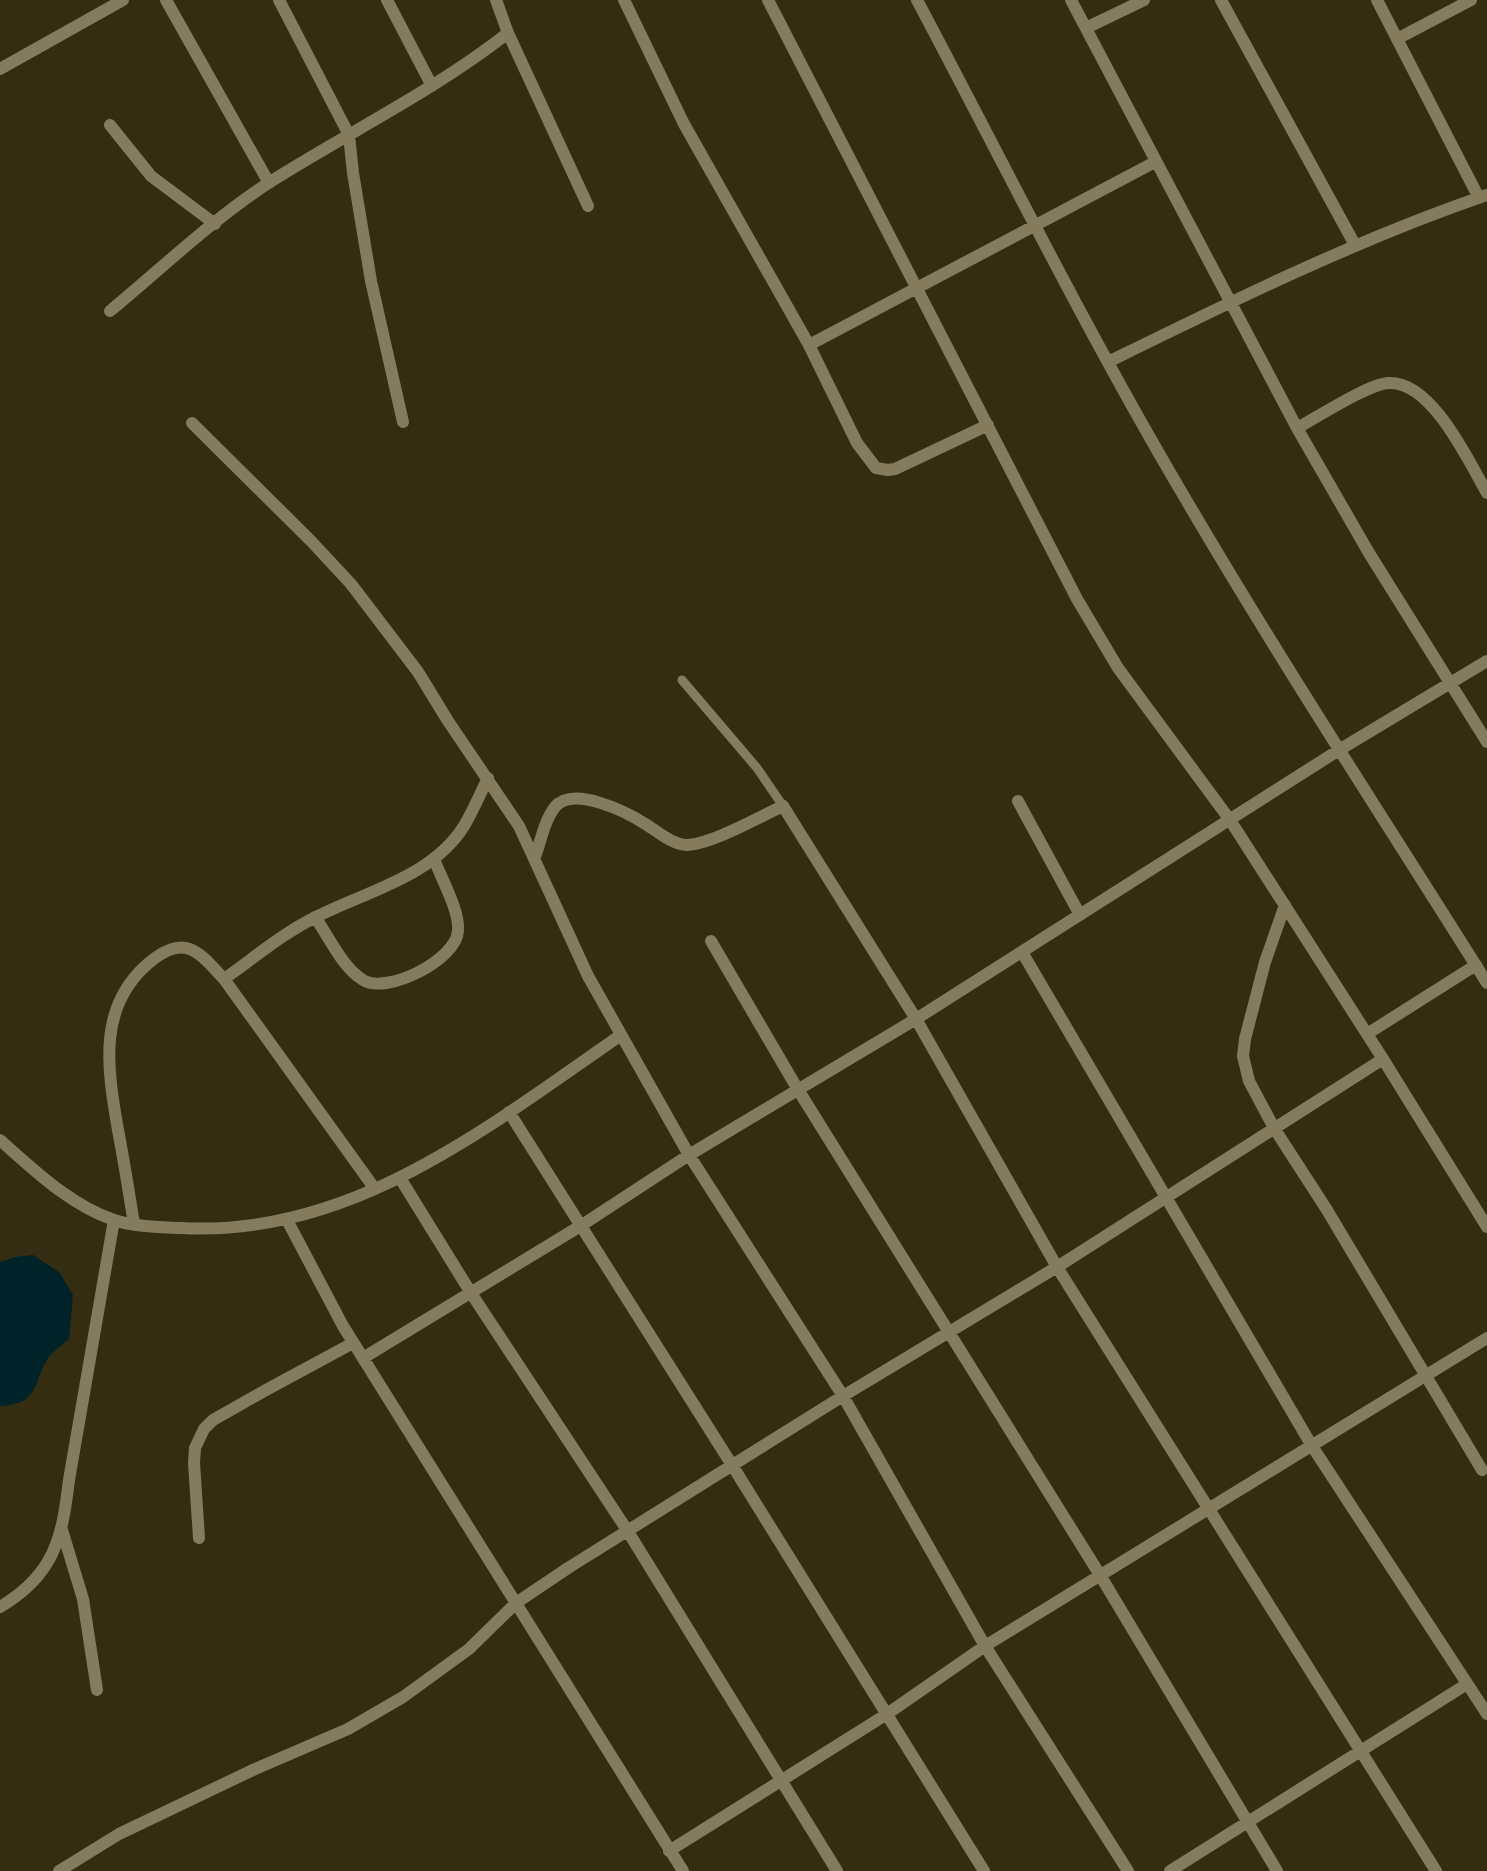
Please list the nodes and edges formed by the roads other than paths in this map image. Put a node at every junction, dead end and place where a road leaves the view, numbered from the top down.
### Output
1 (123, 0) edge
2 (166, 0) edge
3 (279, 0) edge
4 (387, 0) edge
5 (497, 0) edge
6 (624, 0) edge
7 (768, 0) edge
8 (917, 0) edge
9 (1071, 0) edge
10 (1144, 0) edge
11 (1221, 0) edge
12 (1377, 0) edge
13 (1471, 0) edge
14 (1086, 28) junction
15 (508, 33) junction
16 (1397, 39) junction
17 (0, 69) edge
18 (432, 86) junction
19 (110, 126) dead end
20 (350, 135) junction
21 (1155, 162) junction
22 (269, 183) junction
23 (1483, 196) edge
24 (588, 206) dead end
25 (215, 224) junction
26 (1036, 224) junction
27 (1355, 245) junction
28 (917, 287) junction
29 (1229, 303) junction
30 (110, 311) dead end
31 (809, 345) junction
32 (1108, 362) junction
33 (403, 422) dead end
34 (192, 423) dead end
35 (988, 425) junction
36 (1297, 428) junction
37 (1487, 493) edge
38 (1487, 661) edge
39 (682, 680) dead end
40 (1451, 683) junction
41 (1487, 742) edge
42 (1339, 750) junction
43 (488, 778) junction
44 (1018, 801) dead end
45 (783, 806) junction
46 (1230, 820) junction
47 (536, 857) junction
48 (434, 859) junction
49 (1285, 905) junction
50 (1080, 915) junction
51 (315, 917) junction
52 (711, 941) dead end
53 (1022, 952) junction
54 (1476, 965) junction
55 (224, 979) junction
56 (1487, 983) edge
57 (916, 1019) junction
58 (1367, 1034) junction
59 (621, 1035) junction
60 (1383, 1058) junction
61 (797, 1088) junction
62 (509, 1112) junction
63 (1274, 1128) junction
64 (0, 1140) edge
65 (689, 1155) junction
66 (400, 1178) junction
67 (375, 1189) junction
68 (1166, 1197) junction
69 (114, 1220) junction
70 (287, 1220) junction
71 (134, 1224) junction
72 (582, 1225) junction
73 (1487, 1226) edge
74 (1057, 1267) junction
75 (471, 1293) junction
76 (950, 1331) junction
77 (1487, 1338) edge
78 (354, 1343) junction
79 (363, 1358) junction
80 (1426, 1376) junction
81 (843, 1396) junction
82 (1312, 1446) junction
83 (732, 1465) junction
84 (1482, 1470) dead end
85 (1208, 1510) junction
86 (62, 1529) junction
87 (627, 1530) junction
88 (199, 1538) dead end
89 (1100, 1575) junction
90 (516, 1603) junction
91 (0, 1607) edge
92 (985, 1646) junction
93 (1468, 1684) junction
94 (97, 1690) dead end
95 (887, 1714) junction
96 (1487, 1714) edge
97 (1360, 1753) junction
98 (781, 1780) junction
99 (1248, 1824) junction
100 (669, 1850) junction
101 (59, 1871) edge
102 (683, 1871) edge
103 (836, 1871) edge
104 (984, 1871) edge
105 (1128, 1871) edge
106 (1170, 1871) edge
107 (1277, 1871) edge
108 (1436, 1871) edge

1 - 17 street
2 - 22 street
3 - 20 street
4 - 18 street
5 - 15 street
6 - 31 street
7 - 28 street
8 - 26 street
9 - 14 street
10 - 14 street
11 - 27 street
12 - 16 street
13 - 16 street
14 - 21 street
15 - 18 street
15 - 24 street
16 - 23 street
18 - 20 street
19 - 25 street
20 - 22 street
20 - 33 street
21 - 26 street
21 - 29 street
22 - 25 street
23 - 27 street
25 - 30 street
26 - 28 street
26 - 32 street
27 - 29 street
28 - 31 street
28 - 35 street
29 - 32 street
29 - 36 street
31 - 35 street
32 - 42 street
34 - 43 street
35 - 46 street
36 - 37 street
36 - 40 street
38 - 40 street
39 - 45 lane
40 - 41 street
40 - 42 street
42 - 46 street
42 - 54 street
43 - 47 street
43 - 48 street
44 - 50 street
45 - 47 street
45 - 57 street
46 - 49 street
46 - 50 street
47 - 59 street
48 - 51 street
48 - 51 street
49 - 58 street
49 - 63 street
50 - 53 street
51 - 55 street
52 - 61 street
53 - 57 street
53 - 68 street
54 - 56 street
54 - 58 street
55 - 67 street
55 - 71 street
57 - 61 street
57 - 74 street
58 - 60 street
59 - 62 street
59 - 65 street
60 - 63 street
60 - 73 street
61 - 65 street
61 - 76 street
62 - 66 street
62 - 72 street
63 - 68 street
63 - 80 street
64 - 69 street
65 - 72 street
65 - 81 street
66 - 67 street
66 - 75 street
67 - 70 street
68 - 74 street
68 - 82 street
69 - 71 street
69 - 86 street
70 - 71 street
70 - 78 street
72 - 75 street
72 - 83 street
74 - 76 street
74 - 85 street
75 - 79 street
75 - 87 street
76 - 81 street
76 - 89 street
77 - 80 street
78 - 79 street
78 - 88 street
79 - 90 street
80 - 82 street
80 - 84 street
81 - 83 street
81 - 92 street
82 - 85 street
82 - 93 street
83 - 87 street
83 - 95 street
85 - 89 street
85 - 97 street
86 - 91 street
86 - 94 street
87 - 90 street
87 - 98 street
89 - 92 street
89 - 99 street
90 - 100 street
90 - 101 street
92 - 95 street
92 - 105 street
93 - 96 street
93 - 97 street
95 - 98 street
95 - 104 street
97 - 99 street
97 - 108 street
98 - 100 street
98 - 103 street
99 - 106 street
99 - 107 street
100 - 102 street

